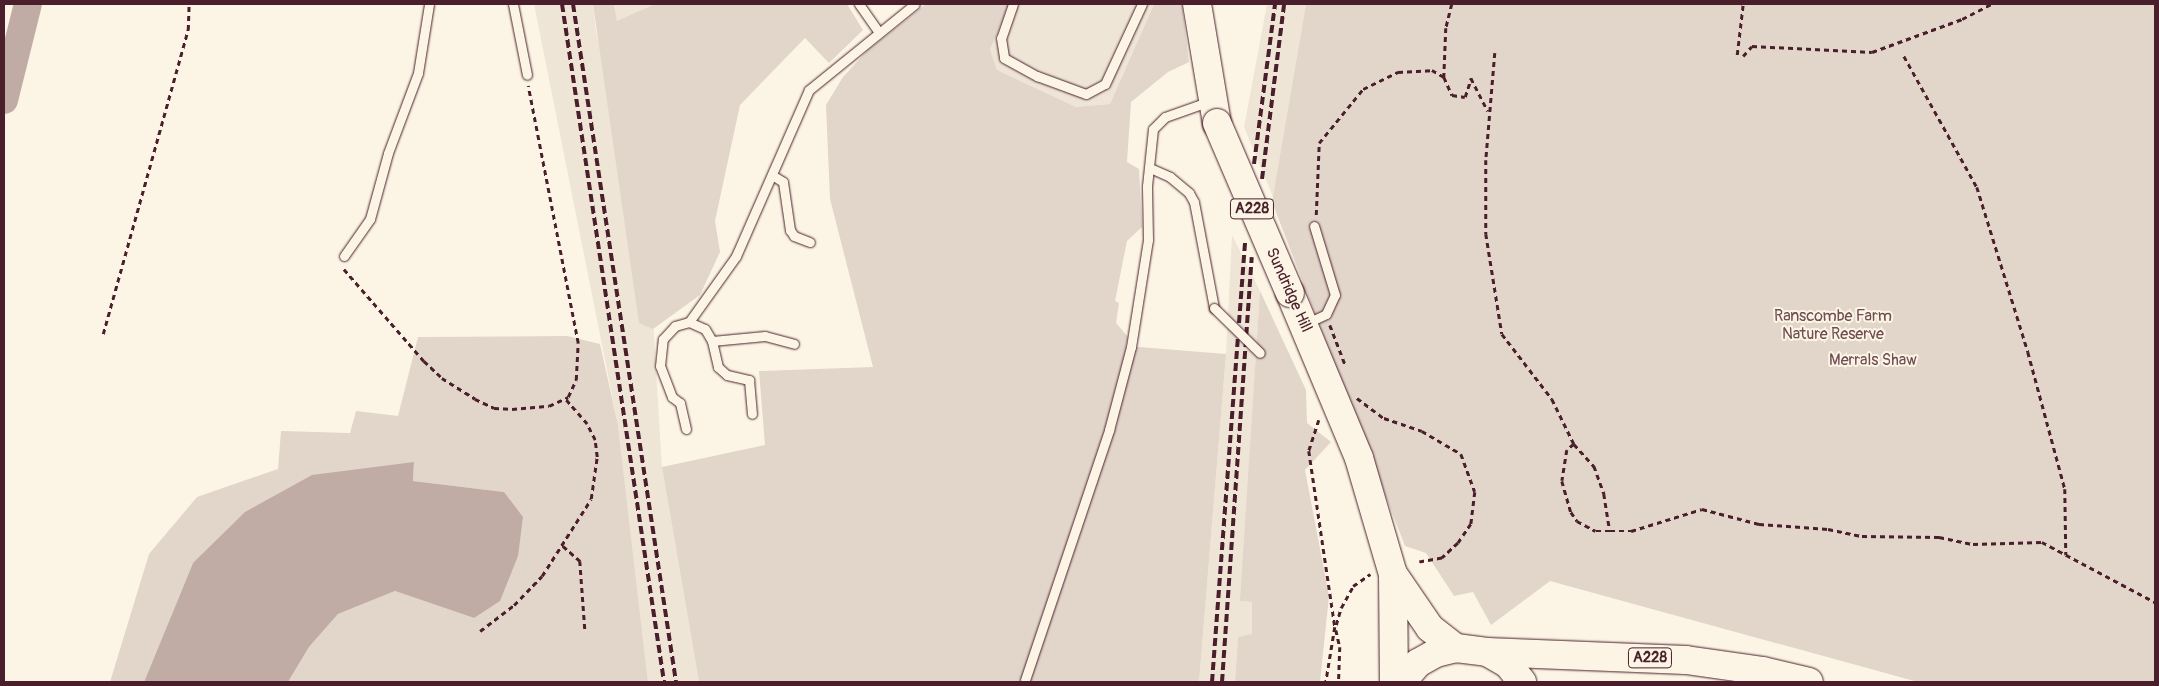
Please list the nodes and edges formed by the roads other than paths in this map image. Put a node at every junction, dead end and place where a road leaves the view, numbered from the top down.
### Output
1 (429, 4) edge
2 (513, 4) edge
3 (859, 4) edge
4 (915, 4) edge
5 (1014, 4) edge
6 (1142, 4) edge
7 (1197, 4) edge
8 (878, 32) junction
9 (527, 76) road end
10 (1214, 112) junction
11 (1150, 168) junction
12 (772, 175) junction
13 (1314, 226) road end
14 (810, 242) dead end
15 (344, 256) road end
16 (1316, 319) junction
17 (689, 322) junction
18 (712, 341) junction
19 (794, 344) dead end
20 (1260, 353) dead end
21 (752, 414) dead end
22 (686, 429) dead end
23 (1381, 574) junction
24 (1456, 648) junction
25 (1487, 652) junction
26 (1025, 680) dead end
27 (1394, 682) edge
28 (1402, 682) edge
29 (1522, 682) edge
30 (1809, 682) edge

1 - 15 lane
2 - 9 lane
3 - 8 lane
4 - 8 lane
5 - 6 lane
7 - 10 highway, Sundridge Hill / A228
8 - 12 lane
10 - 11 lane
10 - 16 highway, Sundridge Hill / A228, bridge
11 - 20 lane, bridge
11 - 26 lane
12 - 14 lane
12 - 17 lane
13 - 16 lane
16 - 23 highway, Sundridge Hill / A228
17 - 18 lane
17 - 22 lane
18 - 19 lane
18 - 21 lane
23 - 24 highway, Sundridge Hill / A228
23 - 27 highway, Sundridge Hill / A228
24 - 25 highway
24 - 28 highway
25 - 29 highway
25 - 30 highway, A228

